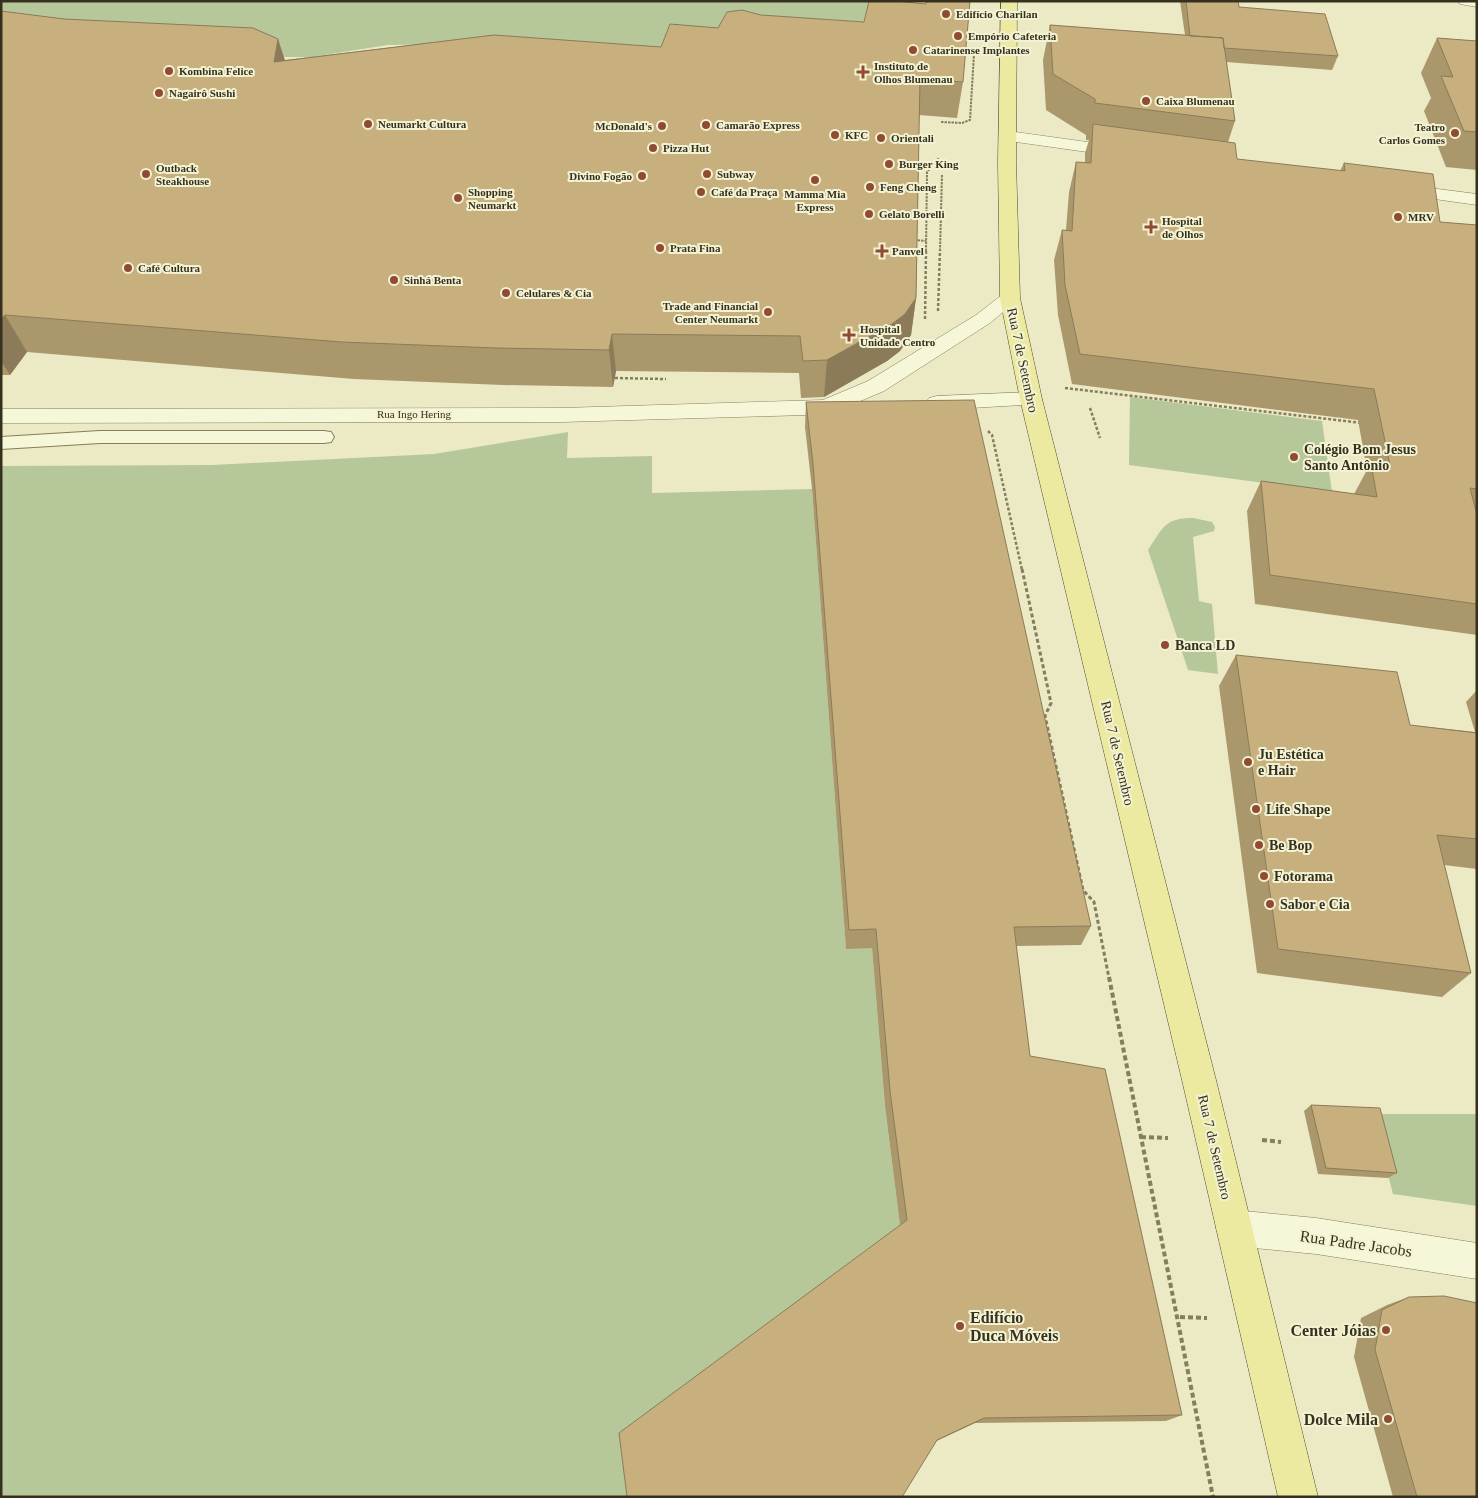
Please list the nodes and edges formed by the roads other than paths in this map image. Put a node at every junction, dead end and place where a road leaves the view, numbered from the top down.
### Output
1 (1009, 1) edge
2 (1465, 1) edge
3 (1477, 2) edge
4 (1008, 136) junction
5 (1140, 154) edge
6 (1378, 186) edge
7 (1477, 200) edge
8 (1010, 298) junction
9 (1031, 398) junction
10 (913, 404) edge
11 (886, 405) edge
12 (826, 407) junction
13 (1, 416) edge
14 (324, 438) dead end
15 (1, 443) edge
16 (1234, 1228) junction
17 (1477, 1261) edge
18 (1298, 1497) edge

1 - 4 main road, Rua 7 de Setembro
2 - 3 street
4 - 5 street
4 - 8 main road, Rua 7 de Setembro
6 - 7 street
8 - 9 main road, Rua 7 de Setembro
8 - 12 street, Rua Ingo Hering
9 - 10 street
9 - 16 main road, Rua 7 de Setembro
11 - 12 street, Rua Ingo Hering
12 - 13 street, Rua Ingo Hering
14 - 15 lane
16 - 17 street, Rua Padre Jacobs
16 - 18 main road, Rua 7 de Setembro

